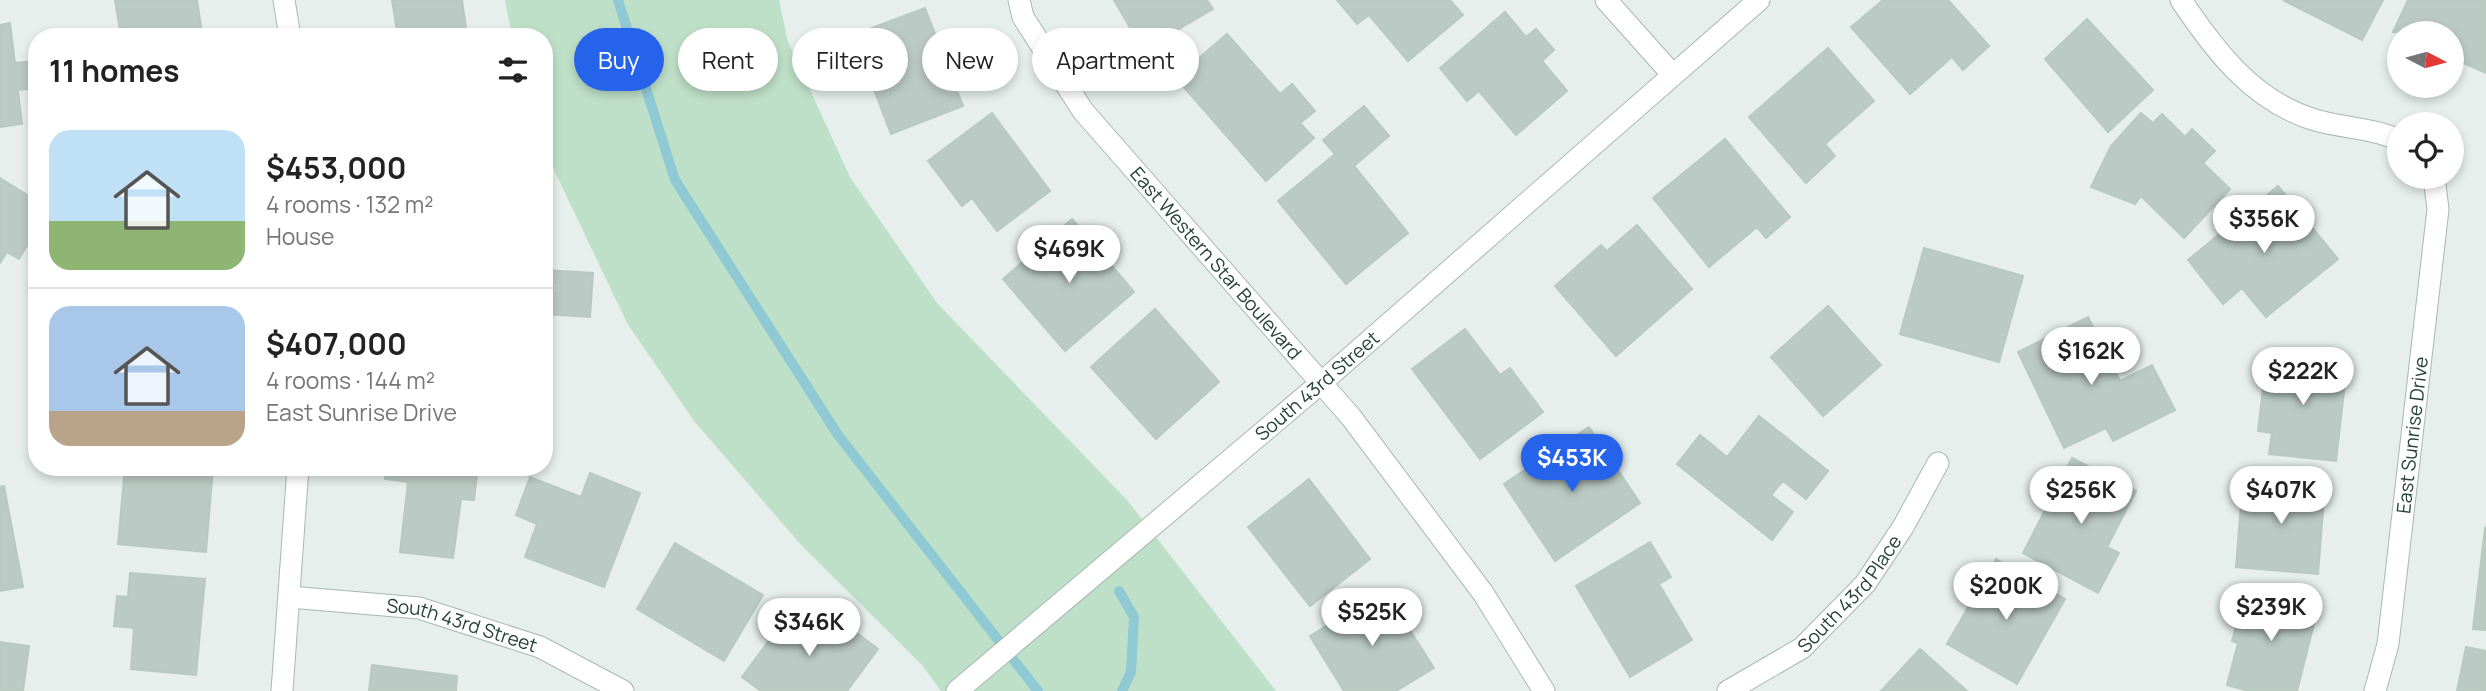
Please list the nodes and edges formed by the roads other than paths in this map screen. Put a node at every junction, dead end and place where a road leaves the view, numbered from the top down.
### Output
1 (284, 0) edge
2 (1019, 0) edge
3 (1606, 0) edge
4 (1759, 0) edge
5 (2181, 0) edge
6 (289, 28) edge
7 (1672, 74) junction
8 (2387, 134) edge
9 (2436, 189) edge
10 (1321, 383) junction
11 (1938, 463) dead end
12 (297, 476) edge
13 (290, 597) junction
14 (282, 691) edge
15 (624, 691) edge
16 (957, 691) edge
17 (1544, 691) edge
18 (1728, 691) edge
19 (2375, 691) edge

1 - 6 street
2 - 10 street, East Western Star Boulevard
3 - 7 street
4 - 7 street, South 43rd Street
5 - 8 street
7 - 10 street, South 43rd Street
9 - 19 street, East Sunrise Drive
10 - 16 street, South 43rd Street
10 - 17 street, East Western Star Boulevard
11 - 18 street, South 43rd Place
12 - 13 street
13 - 14 street
13 - 15 street, South 43rd Street

